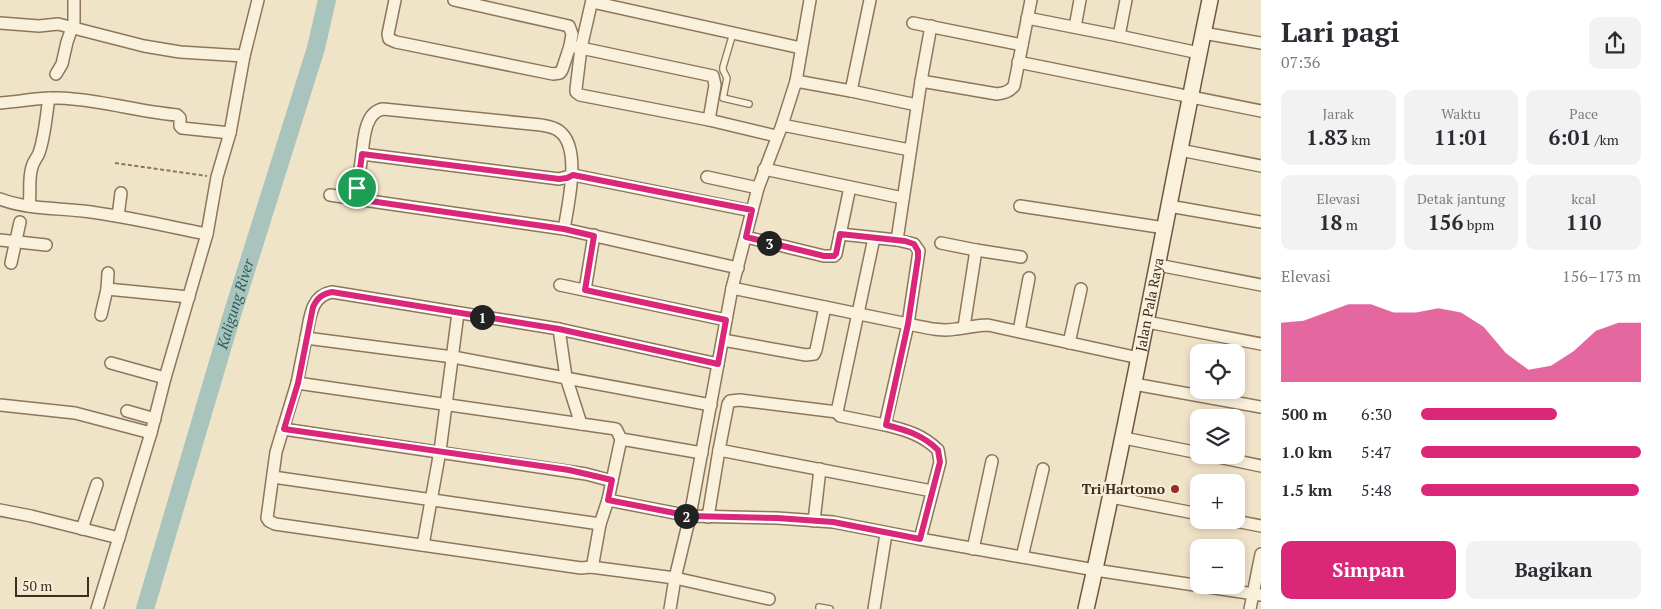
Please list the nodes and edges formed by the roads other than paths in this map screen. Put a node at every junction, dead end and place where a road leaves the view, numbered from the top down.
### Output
1 (74, 0) edge
2 (258, 0) edge
3 (395, 0) edge
4 (454, 0) edge
5 (810, 0) edge
6 (870, 0) edge
7 (1031, 0) edge
8 (1080, 0) edge
9 (1126, 0) edge
10 (1210, 0) edge
11 (592, 1) edge
12 (1027, 18) junction
13 (0, 23) edge
14 (913, 23) dead end
15 (931, 26) junction
16 (73, 27) junction
17 (1075, 27) junction
18 (733, 33) junction
19 (1203, 33) junction
20 (1119, 36) junction
21 (1261, 43) edge
22 (1022, 45) junction
23 (576, 47) junction
24 (801, 48) junction
25 (1199, 54) junction
26 (244, 56) junction
27 (1018, 62) junction
28 (724, 72) junction
29 (56, 74) dead end
30 (796, 81) junction
31 (921, 81) junction
32 (716, 85) junction
33 (851, 91) junction
34 (1190, 97) junction
35 (49, 98) junction
36 (0, 103) edge
37 (748, 104) dead end
38 (917, 105) junction
39 (1261, 111) edge
40 (709, 120) junction
41 (782, 126) junction
42 (230, 133) junction
43 (776, 136) junction
44 (910, 150) junction
45 (1180, 150) junction
46 (362, 154) junction
47 (1261, 166) edge
48 (764, 169) junction
49 (573, 175) junction
50 (707, 177) dead end
51 (850, 187) junction
52 (758, 188) junction
53 (121, 193) dead end
54 (330, 195) dead end
55 (903, 198) junction
56 (0, 199) edge
57 (356, 199) junction
58 (29, 206) junction
59 (1020, 206) dead end
60 (1169, 206) junction
61 (752, 210) junction
62 (118, 216) junction
63 (20, 222) dead end
64 (1261, 222) edge
65 (1165, 228) junction
66 (564, 229) junction
67 (207, 234) junction
68 (840, 234) junction
69 (594, 236) junction
70 (746, 237) junction
71 (874, 238) junction
72 (0, 240) edge
73 (897, 240) junction
74 (16, 242) junction
75 (940, 243) dead end
76 (46, 245) dead end
77 (976, 250) junction
78 (1021, 257) dead end
79 (11, 262) dead end
80 (1158, 265) junction
81 (738, 268) junction
82 (108, 273) dead end
83 (1029, 278) dead end
84 (1261, 284) edge
85 (560, 285) dead end
86 (732, 288) junction
87 (107, 289) junction
88 (1081, 289) dead end
89 (585, 290) junction
90 (189, 297) junction
91 (825, 307) junction
92 (458, 313) junction
93 (857, 314) junction
94 (101, 315) dead end
95 (726, 320) junction
96 (1147, 322) junction
97 (908, 324) junction
98 (964, 327) junction
99 (559, 329) junction
100 (1019, 331) junction
101 (306, 338) junction
102 (723, 340) junction
103 (1070, 342) junction
104 (1261, 344) edge
105 (453, 357) junction
106 (1139, 358) junction
107 (111, 363) dead end
108 (718, 364) junction
109 (566, 377) junction
110 (165, 378) junction
111 (298, 383) junction
112 (1134, 384) junction
113 (0, 405) edge
114 (446, 405) junction
115 (711, 405) junction
116 (1261, 407) edge
117 (127, 411) dead end
118 (837, 412) junction
119 (155, 419) junction
120 (581, 424) junction
121 (886, 425) junction
122 (284, 429) junction
123 (151, 433) junction
124 (1124, 438) junction
125 (621, 439) junction
126 (719, 450) junction
127 (440, 451) junction
128 (1190, 451) edge
129 (702, 453) junction
130 (992, 461) dead end
131 (1245, 463) edge
132 (1261, 466) edge
133 (1043, 469) dead end
134 (820, 470) junction
135 (273, 477) junction
136 (612, 480) junction
137 (96, 484) dead end
138 (932, 491) junction
139 (1111, 497) junction
140 (431, 500) junction
141 (608, 500) junction
142 (0, 510) edge
143 (1190, 512) edge
144 (690, 516) junction
145 (708, 517) junction
146 (814, 521) junction
147 (1245, 523) edge
148 (600, 524) junction
149 (1261, 526) edge
150 (82, 529) junction
151 (886, 534) junction
152 (119, 538) junction
153 (920, 539) junction
154 (423, 545) junction
155 (973, 549) junction
156 (1261, 554) edge
157 (1022, 557) junction
158 (591, 566) junction
159 (1095, 570) junction
160 (675, 578) junction
161 (1257, 595) edge
162 (769, 599) dead end
163 (819, 607) dead end
164 (97, 609) edge
165 (670, 609) edge
166 (830, 609) edge
167 (874, 609) edge
168 (1086, 609) edge
169 (1250, 609) edge

1 - 16 street
2 - 26 street
3 - 23 street
4 - 23 street
5 - 24 street
6 - 33 street
7 - 12 street
8 - 17 street
9 - 20 street
10 - 19 main road, Jalan Pala Raya
11 - 18 street
11 - 23 street
12 - 17 street
12 - 22 street
13 - 16 street
14 - 15 street
15 - 22 street
15 - 31 street
16 - 26 street
16 - 29 street
17 - 20 street
18 - 24 street
18 - 28 lane
19 - 21 street
19 - 25 main road, Jalan Pala Raya
20 - 25 street
22 - 27 street
23 - 32 street
23 - 40 street
24 - 30 street
25 - 34 main road, Jalan Pala Raya
26 - 42 street
27 - 31 street
27 - 34 street
28 - 32 lane
28 - 37 lane
30 - 33 street
30 - 41 street
31 - 38 street
32 - 40 street
33 - 38 street
34 - 39 street
34 - 45 main road, Jalan Pala Raya
35 - 36 street
35 - 42 street
35 - 58 street
38 - 44 street
40 - 43 street
41 - 43 street
41 - 44 street
42 - 67 street
43 - 48 street
44 - 55 street
45 - 47 street
45 - 60 main road, Jalan Pala Raya
46 - 49 street
46 - 49 street
46 - 57 street
48 - 51 street
48 - 52 street
49 - 61 street
49 - 66 street
50 - 52 street
51 - 55 street
51 - 68 street
52 - 61 street
53 - 62 street
54 - 57 street
55 - 73 street
56 - 58 street
57 - 66 street
58 - 62 street
59 - 65 street
60 - 64 street
60 - 65 main road, Jalan Pala Raya
61 - 70 street
62 - 67 street
63 - 74 street
65 - 80 main road, Jalan Pala Raya
66 - 69 street
67 - 90 street
68 - 70 street
68 - 71 street
69 - 81 street
69 - 89 street
70 - 81 street
71 - 73 street
71 - 93 street
72 - 74 street
73 - 97 street
74 - 76 street
74 - 79 street
75 - 77 street
77 - 78 street
77 - 98 street
80 - 84 street
80 - 96 main road, Jalan Pala Raya
81 - 86 street
82 - 87 street
83 - 100 street
85 - 89 street
86 - 91 street
86 - 95 street
87 - 90 street
87 - 94 street
88 - 103 street
89 - 95 street
90 - 110 street
91 - 93 street
91 - 102 street
92 - 99 street
92 - 101 street
92 - 105 street
93 - 97 street
93 - 118 street
95 - 102 street
96 - 104 street
96 - 106 main road, Jalan Pala Raya
97 - 98 street
97 - 121 street
98 - 100 street
99 - 108 street
99 - 109 street
100 - 103 street
101 - 105 street
101 - 111 street
102 - 108 street
103 - 106 street
105 - 109 street
105 - 114 street
106 - 112 main road, Jalan Pala Raya
107 - 110 street
108 - 115 street
109 - 115 street
109 - 120 street
110 - 119 street
111 - 114 street
111 - 122 street
112 - 116 street
112 - 124 main road, Jalan Pala Raya
113 - 123 street
114 - 120 street
114 - 127 street
115 - 129 street
117 - 119 street
118 - 121 street
118 - 126 street
119 - 123 street
120 - 125 street
121 - 138 street
122 - 127 street
122 - 135 street
123 - 152 street
124 - 128 street
124 - 139 main road, Jalan Pala Raya
125 - 129 street
125 - 136 street
126 - 134 street
126 - 145 street
127 - 136 street
127 - 140 street
129 - 144 street
130 - 155 street
131 - 132 street
133 - 157 street
134 - 138 street
134 - 146 street
135 - 140 street
135 - 154 street
136 - 141 street
137 - 150 street
138 - 153 street
139 - 143 street
139 - 159 main road, Jalan Pala Raya
140 - 148 street
140 - 154 street
141 - 144 street
141 - 148 street
142 - 150 street
144 - 145 street
144 - 160 street
145 - 146 street
146 - 151 street
147 - 149 street
148 - 158 street
150 - 152 street
151 - 153 street
151 - 167 street
152 - 164 street
153 - 155 street
154 - 158 street
155 - 157 street
156 - 161 street
157 - 159 street
158 - 160 street
159 - 161 street
159 - 168 main road, Jalan Pala Raya
160 - 162 street
160 - 165 street
161 - 169 street
163 - 166 lane

